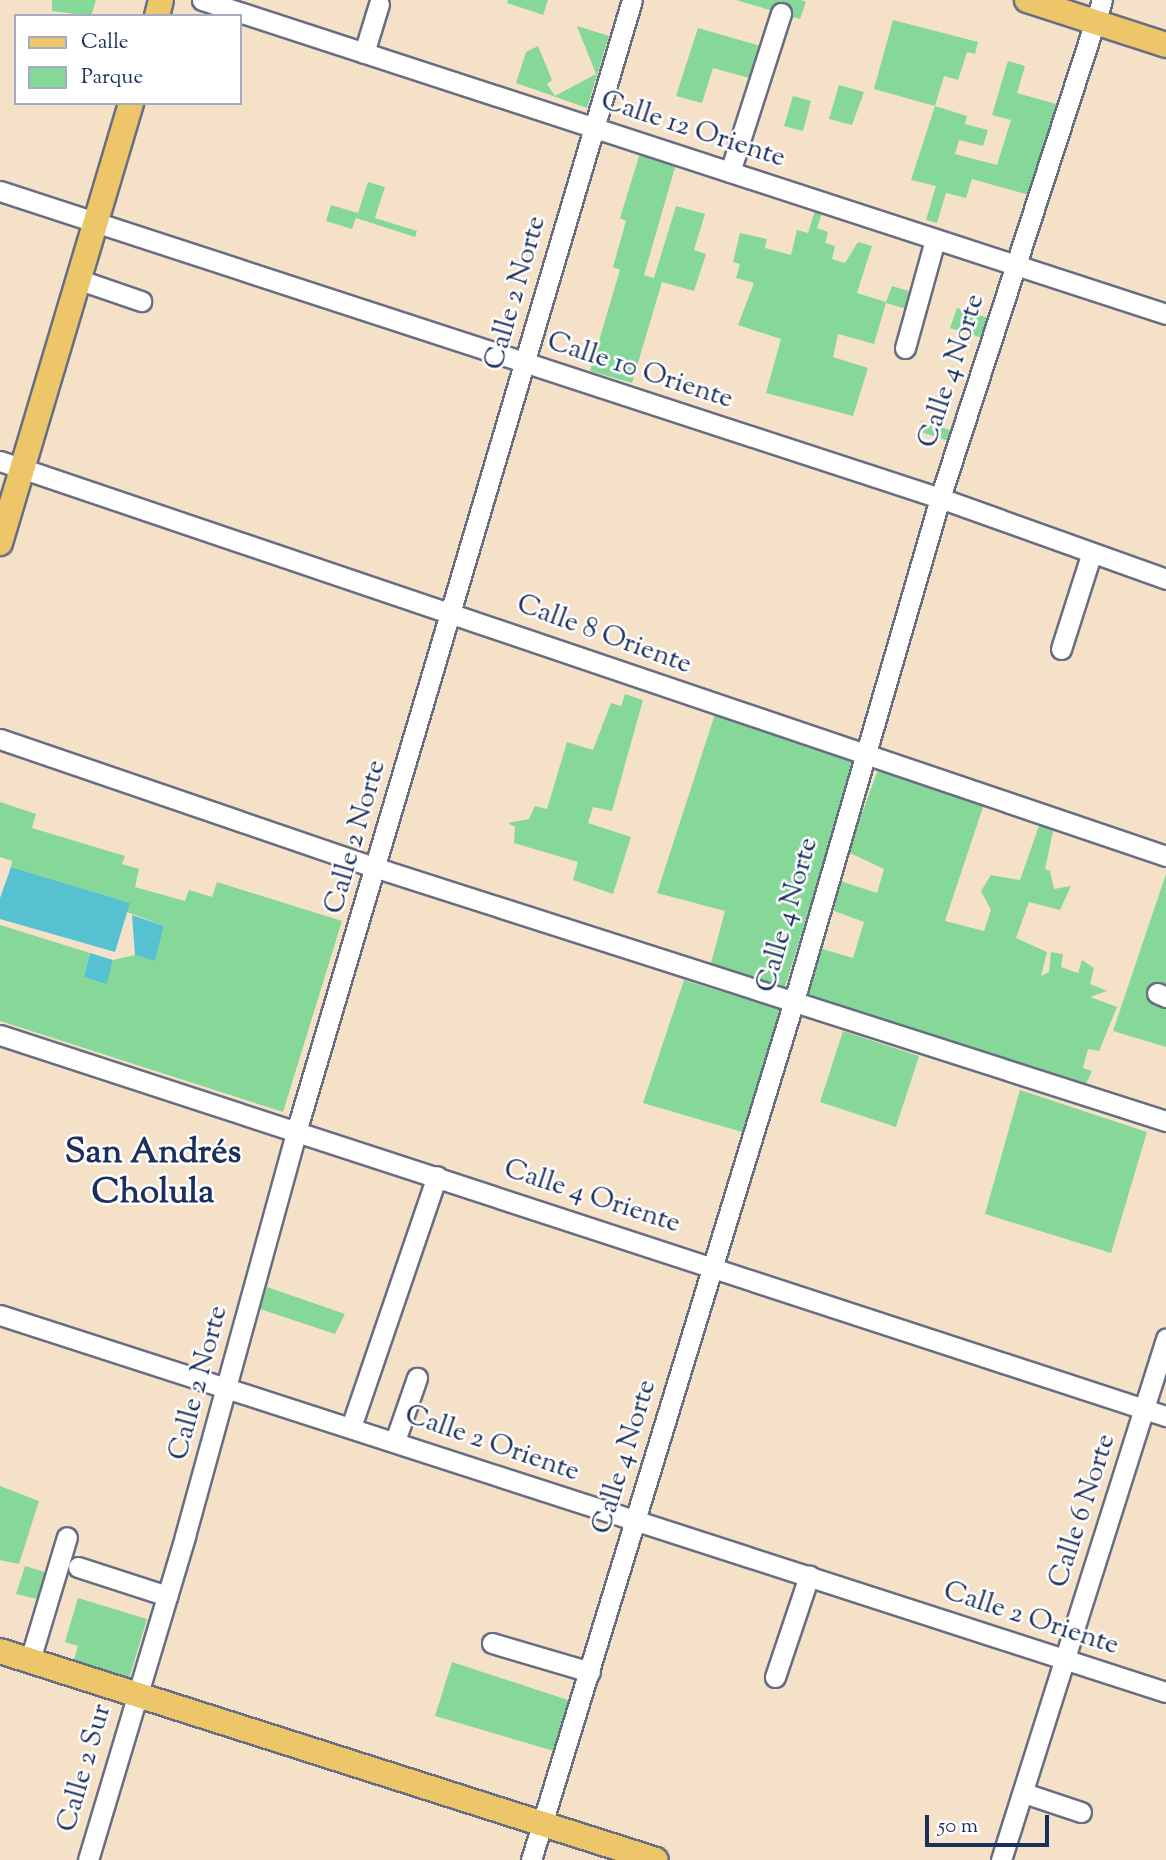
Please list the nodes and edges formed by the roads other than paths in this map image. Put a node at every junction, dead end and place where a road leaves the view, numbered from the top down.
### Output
1 (202, 0) edge
2 (632, 0) edge
3 (1027, 0) edge
4 (379, 4) dead end
5 (1098, 11) edge
6 (780, 13) dead end
7 (1166, 45) edge
8 (364, 53) junction
9 (130, 105) edge
10 (593, 127) junction
11 (730, 172) junction
12 (0, 191) edge
13 (95, 223) junction
14 (935, 240) junction
15 (1016, 265) junction
16 (77, 279) junction
17 (141, 301) dead end
18 (1166, 314) edge
19 (905, 348) dead end
20 (525, 362) junction
21 (11, 465) edge
22 (940, 498) junction
23 (0, 543) edge
24 (1091, 555) junction
25 (1166, 579) edge
26 (451, 610) junction
27 (1060, 649) dead end
28 (0, 738) edge
29 (863, 751) junction
30 (1166, 856) edge
31 (377, 867) junction
32 (794, 1001) junction
33 (0, 1035) edge
34 (1166, 1121) edge
35 (296, 1132) junction
36 (437, 1176) junction
37 (713, 1266) junction
38 (0, 1315) edge
39 (1166, 1339) edge
40 (417, 1378) dead end
41 (226, 1389) junction
42 (1144, 1409) junction
43 (1166, 1416) edge
44 (351, 1427) junction
45 (395, 1441) junction
46 (635, 1522) junction
47 (67, 1537) dead end
48 (78, 1567) dead end
49 (809, 1576) junction
50 (167, 1596) junction
51 (492, 1643) dead end
52 (0, 1651) edge
53 (30, 1660) junction
54 (1065, 1660) junction
55 (590, 1672) junction
56 (775, 1676) dead end
57 (136, 1691) junction
58 (1166, 1692) edge
59 (1024, 1793) junction
60 (1081, 1812) dead end
61 (542, 1825) junction
62 (88, 1860) edge
63 (531, 1860) edge
64 (656, 1860) edge
65 (1001, 1860) edge

1 - 8 street, Calle 12 Oriente
2 - 10 street, Calle 2 Norte
3 - 5 main road
4 - 8 street
5 - 7 main road
5 - 15 street, Calle 4 Norte
6 - 11 street
8 - 10 street, Calle 12 Oriente
9 - 13 main road
10 - 11 street, Calle 12 Oriente
10 - 20 street, Calle 2 Norte
11 - 14 street, Calle 12 Oriente
12 - 13 street, Calle 10 Oriente
13 - 16 main road
13 - 20 street, Calle 10 Oriente
14 - 15 street, Calle 12 Oriente
14 - 19 street
15 - 18 street, Calle 12 Oriente
15 - 22 street, Calle 4 Norte
16 - 17 street
16 - 21 main road
20 - 22 street, Calle 10 Oriente
20 - 26 street, Calle 2 Norte
21 - 23 main road
21 - 26 street, Calle 8 Oriente
22 - 24 street, Calle 10 Oriente
22 - 29 street, Calle 4 Norte
24 - 25 street, Calle 10 Oriente
24 - 27 street
26 - 29 street, Calle 8 Oriente
26 - 31 street, Calle 2 Norte
28 - 31 street
29 - 30 street, Calle 8 Oriente
29 - 32 street, Calle 4 Norte
31 - 32 street
31 - 35 street, Calle 2 Norte
32 - 34 street
32 - 37 street, Calle 4 Norte
33 - 35 street, Calle 4 Oriente
35 - 36 street, Calle 4 Oriente
35 - 41 street, Calle 2 Norte
36 - 37 street, Calle 4 Oriente
36 - 44 street
37 - 42 street, Calle 4 Oriente
37 - 46 street, Calle 4 Norte
38 - 41 street, Calle 2 Oriente
39 - 42 street, Calle 6 Norte
40 - 45 street
41 - 44 street, Calle 2 Oriente
41 - 50 street, Calle 2 Norte
42 - 43 street, Calle 4 Oriente
42 - 54 street, Calle 6 Norte
44 - 45 street, Calle 2 Oriente
45 - 46 street, Calle 2 Oriente
46 - 49 street, Calle 2 Oriente
46 - 55 street, Calle 4 Norte
47 - 53 street
48 - 50 street
49 - 54 street, Calle 2 Oriente
49 - 56 street
50 - 57 street, Calle 2 Norte
51 - 55 street
52 - 53 main road
53 - 57 main road
54 - 58 street, Calle 2 Oriente
54 - 59 street, Calle 6 Norte
55 - 61 street, Calle 4 Norte
57 - 61 main road
57 - 62 street, Calle 2 Sur
59 - 60 street
59 - 65 street, Calle 6 Norte
61 - 63 street, Calle 4 Norte
61 - 64 main road

